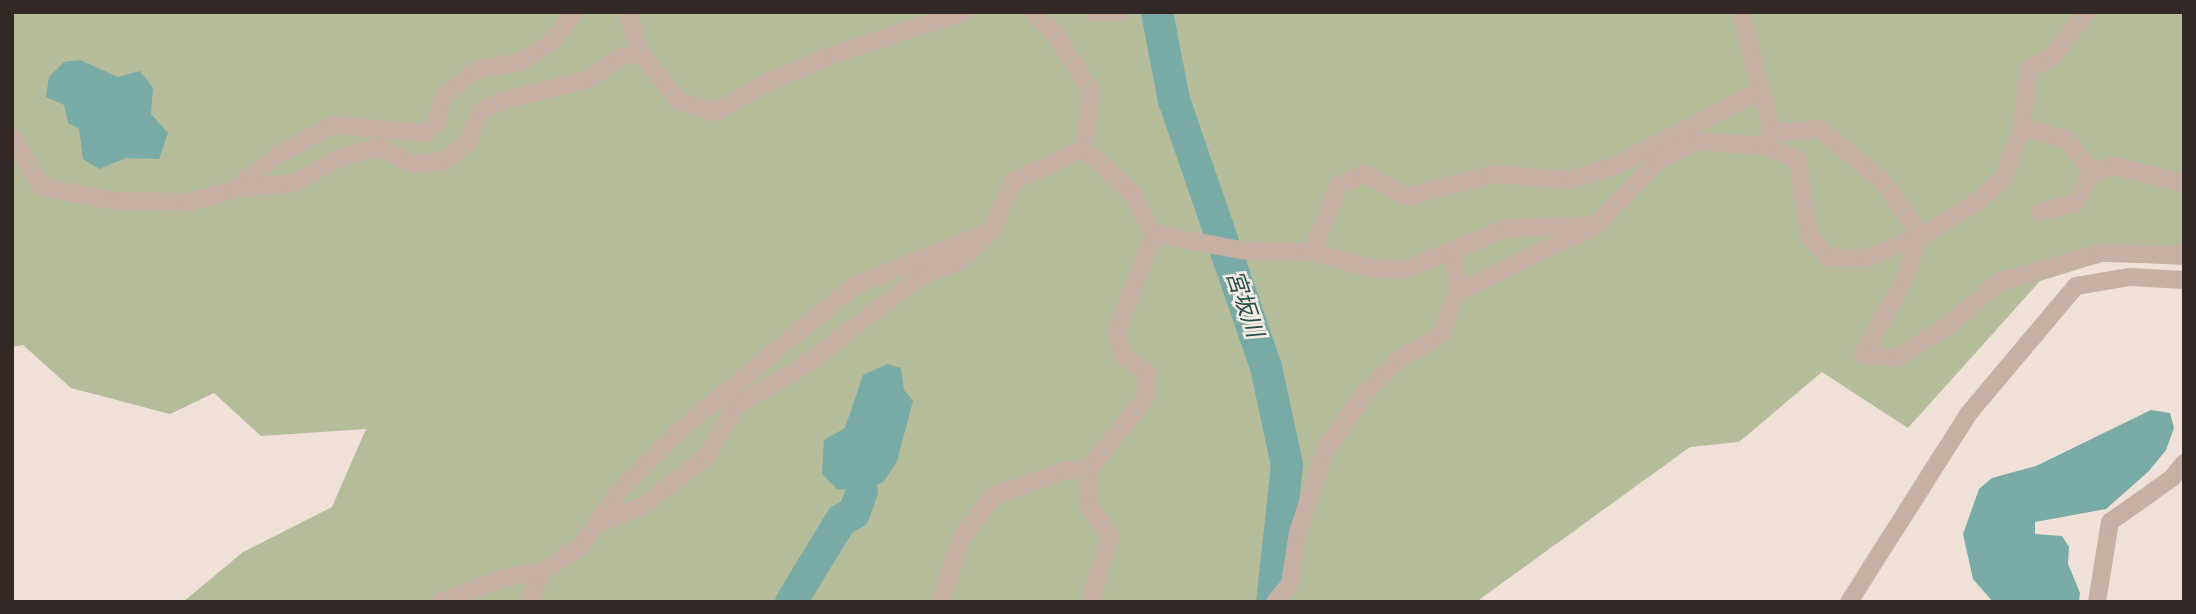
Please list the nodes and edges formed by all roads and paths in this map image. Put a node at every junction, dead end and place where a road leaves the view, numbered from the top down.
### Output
1 (575, 12) edge
2 (628, 12) edge
3 (963, 12) edge
4 (1034, 12) edge
5 (1093, 12) edge
6 (1122, 12) edge
7 (1741, 12) edge
8 (2087, 12) edge
9 (640, 52) junction
10 (1760, 90) junction
11 (2022, 127) junction
12 (12, 137) edge
13 (1768, 139) junction
14 (1084, 148) junction
15 (2092, 172) junction
16 (2184, 183) edge
17 (235, 189) junction
18 (2040, 212) dead end
19 (1596, 225) junction
20 (991, 231) junction
21 (1154, 234) junction
22 (1921, 236) junction
23 (1453, 250) junction
24 (1312, 252) junction
25 (2184, 255) edge
26 (2184, 280) edge
27 (1457, 292) junction
28 (2184, 463) edge
29 (1088, 470) junction
30 (596, 524) junction
31 (543, 571) junction
32 (1093, 600) edge
33 (442, 602) edge
34 (529, 602) edge
35 (940, 602) edge
36 (1275, 602) edge
37 (1849, 602) edge
38 (2097, 602) edge

1 - 17 street
2 - 9 street
3 - 9 street
4 - 14 street
5 - 6 street
7 - 10 street
8 - 11 street
9 - 17 street
10 - 13 street
10 - 24 street
11 - 15 street
11 - 22 street
12 - 17 street
13 - 19 street
13 - 22 street
13 - 22 street
14 - 20 street
14 - 21 street
15 - 16 street
15 - 18 street
19 - 23 street
19 - 27 street
20 - 30 street
20 - 30 street
21 - 24 street
21 - 29 street
22 - 25 street
23 - 24 street
23 - 27 street
26 - 37 street
27 - 36 street
28 - 38 street
29 - 32 street
29 - 35 street
30 - 31 street
31 - 33 street
31 - 34 street

